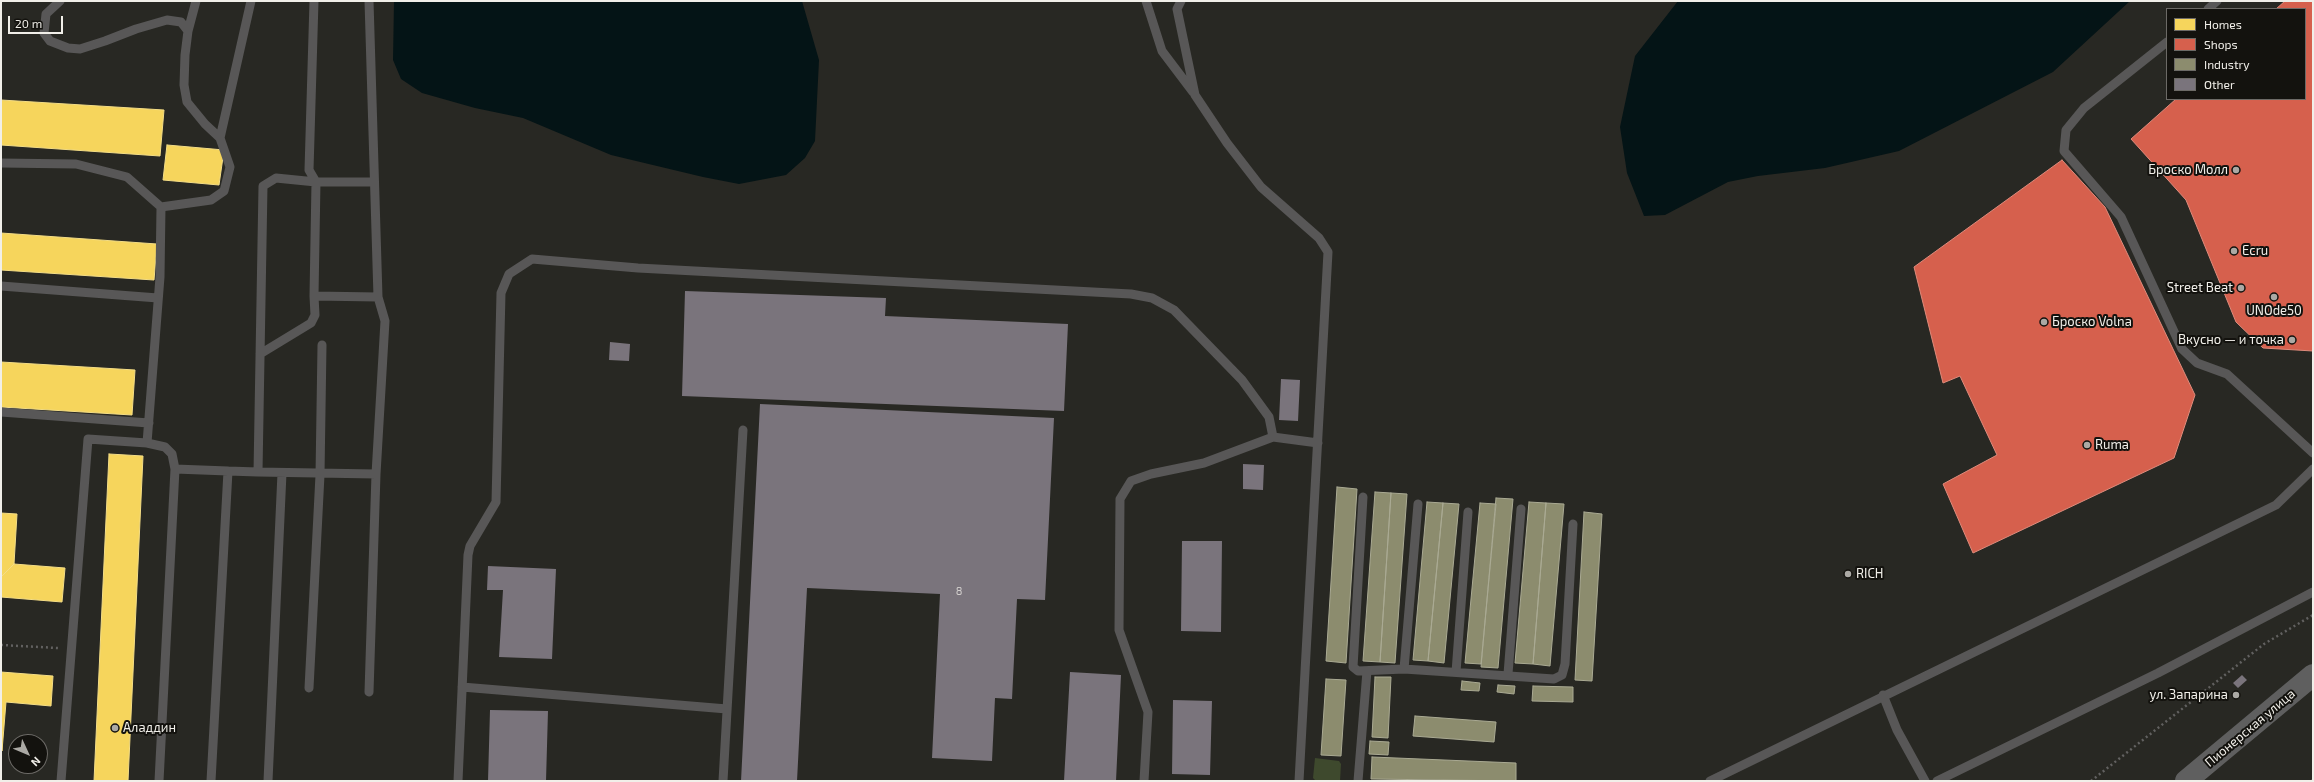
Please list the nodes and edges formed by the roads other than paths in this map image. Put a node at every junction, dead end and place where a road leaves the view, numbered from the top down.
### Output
1 (60, 1) edge
2 (196, 1) edge
3 (251, 1) edge
4 (314, 1) edge
5 (369, 1) edge
6 (1146, 1) edge
7 (1181, 1) edge
8 (2218, 1) edge
9 (2209, 8) edge
10 (188, 31) junction
11 (2166, 43) edge
12 (1195, 94) junction
13 (220, 138) junction
14 (1, 163) edge
15 (316, 182) junction
16 (374, 182) junction
17 (161, 207) junction
18 (1, 286) edge
19 (314, 296) junction
20 (378, 297) junction
21 (158, 298) junction
22 (322, 344) dead end
23 (260, 354) junction
24 (1, 412) edge
25 (149, 423) junction
26 (743, 430) dead end
27 (1273, 437) junction
28 (147, 442) junction
29 (1318, 444) junction
30 (2313, 453) edge
31 (175, 469) junction
32 (2313, 469) edge
33 (228, 471) junction
34 (258, 472) junction
35 (282, 473) junction
36 (320, 474) junction
37 (376, 474) junction
38 (1363, 497) dead end
39 (1418, 504) dead end
40 (1521, 509) dead end
41 (1468, 512) dead end
42 (1573, 524) dead end
43 (2313, 592) edge
44 (1404, 669) junction
45 (1366, 671) junction
46 (1456, 672) junction
47 (1508, 674) junction
48 (2313, 676) edge
49 (462, 687) junction
50 (309, 688) dead end
51 (369, 692) dead end
52 (1883, 696) junction
53 (728, 708) junction
54 (61, 781) edge
55 (159, 781) edge
56 (211, 781) edge
57 (268, 781) edge
58 (458, 781) edge
59 (723, 781) edge
60 (1144, 781) edge
61 (1299, 781) edge
62 (1358, 781) edge
63 (1710, 781) edge
64 (1925, 781) edge
65 (1937, 781) edge
66 (2186, 781) edge

1 - 10 lane
2 - 10 lane
3 - 13 lane
4 - 15 lane
5 - 16 lane
6 - 12 lane
7 - 12 lane
8 - 9 lane
10 - 13 lane
11 - 30 lane
12 - 29 lane
13 - 17 lane
14 - 17 lane
15 - 16 lane
15 - 19 lane
15 - 23 lane
16 - 20 lane
17 - 21 lane
18 - 21 lane
19 - 20 lane
19 - 23 lane
20 - 37 lane
21 - 25 lane
22 - 36 lane
23 - 34 lane
24 - 25 lane
25 - 28 lane
26 - 53 lane
27 - 29 lane
27 - 49 lane
27 - 60 lane
28 - 31 lane
28 - 54 lane
29 - 61 lane
31 - 33 lane
31 - 55 lane
32 - 52 lane
33 - 34 lane
33 - 56 lane
34 - 35 lane
35 - 36 lane
35 - 57 lane
36 - 37 lane
36 - 50 lane
37 - 51 lane
38 - 45 lane
39 - 44 lane
40 - 47 lane
41 - 46 lane
42 - 47 lane
43 - 65 lane
44 - 45 lane
44 - 46 lane
45 - 62 lane
46 - 47 lane
48 - 66 main road, Пионерская улица
49 - 53 lane
49 - 58 lane
52 - 63 lane
52 - 64 lane
53 - 59 lane

